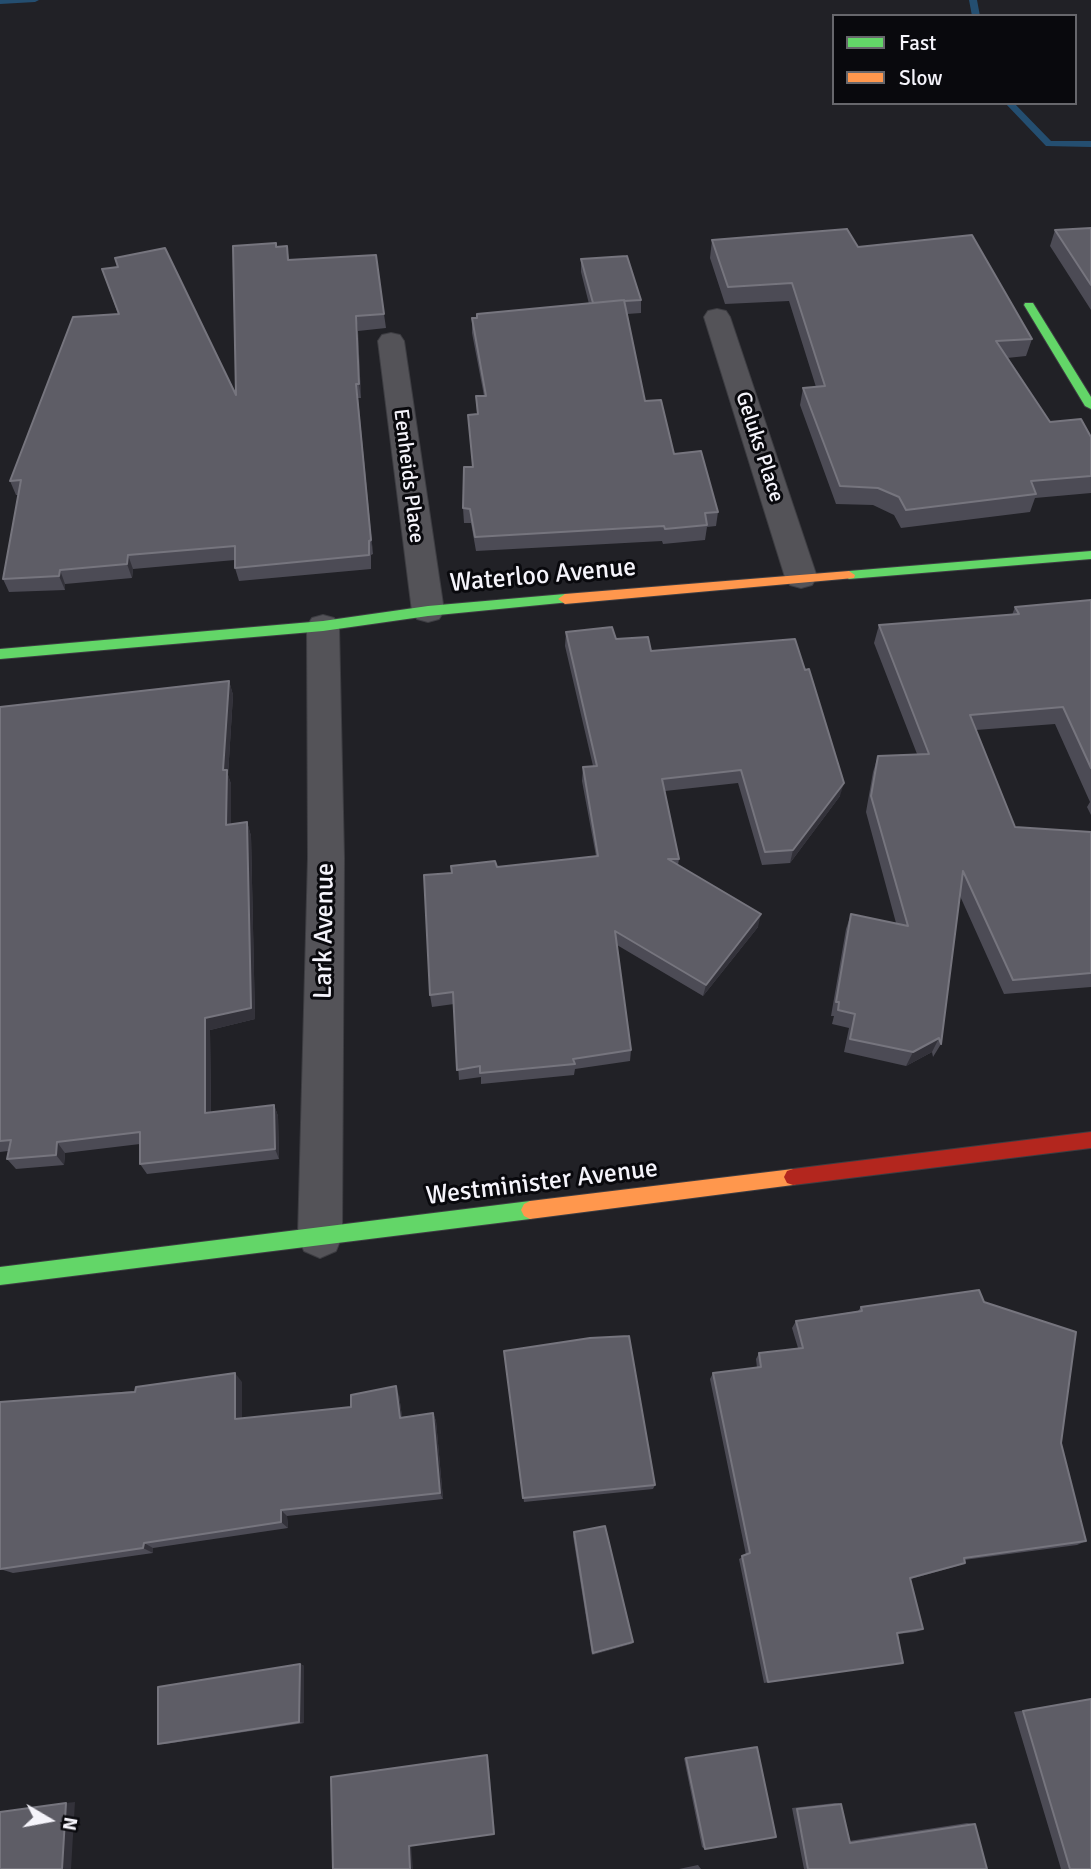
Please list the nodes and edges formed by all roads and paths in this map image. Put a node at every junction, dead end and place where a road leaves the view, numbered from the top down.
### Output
1 (1029, 304) dead end
2 (717, 317) dead end
3 (391, 341) dead end
4 (1091, 406) edge
5 (1091, 555) edge
6 (801, 577) junction
7 (428, 611) junction
8 (323, 626) junction
9 (0, 654) edge
10 (1091, 1140) edge
11 (320, 1236) junction
12 (0, 1276) edge

1 - 4 street
2 - 6 street, Geluks Place
3 - 7 street, Eenheids Place
5 - 6 street, Waterloo Avenue
6 - 7 street, Waterloo Avenue
7 - 8 street, Waterloo Avenue
8 - 9 street, Waterloo Avenue
8 - 11 street, Lark Avenue
10 - 11 street, Westminister Avenue
11 - 12 street, Westminister Avenue

